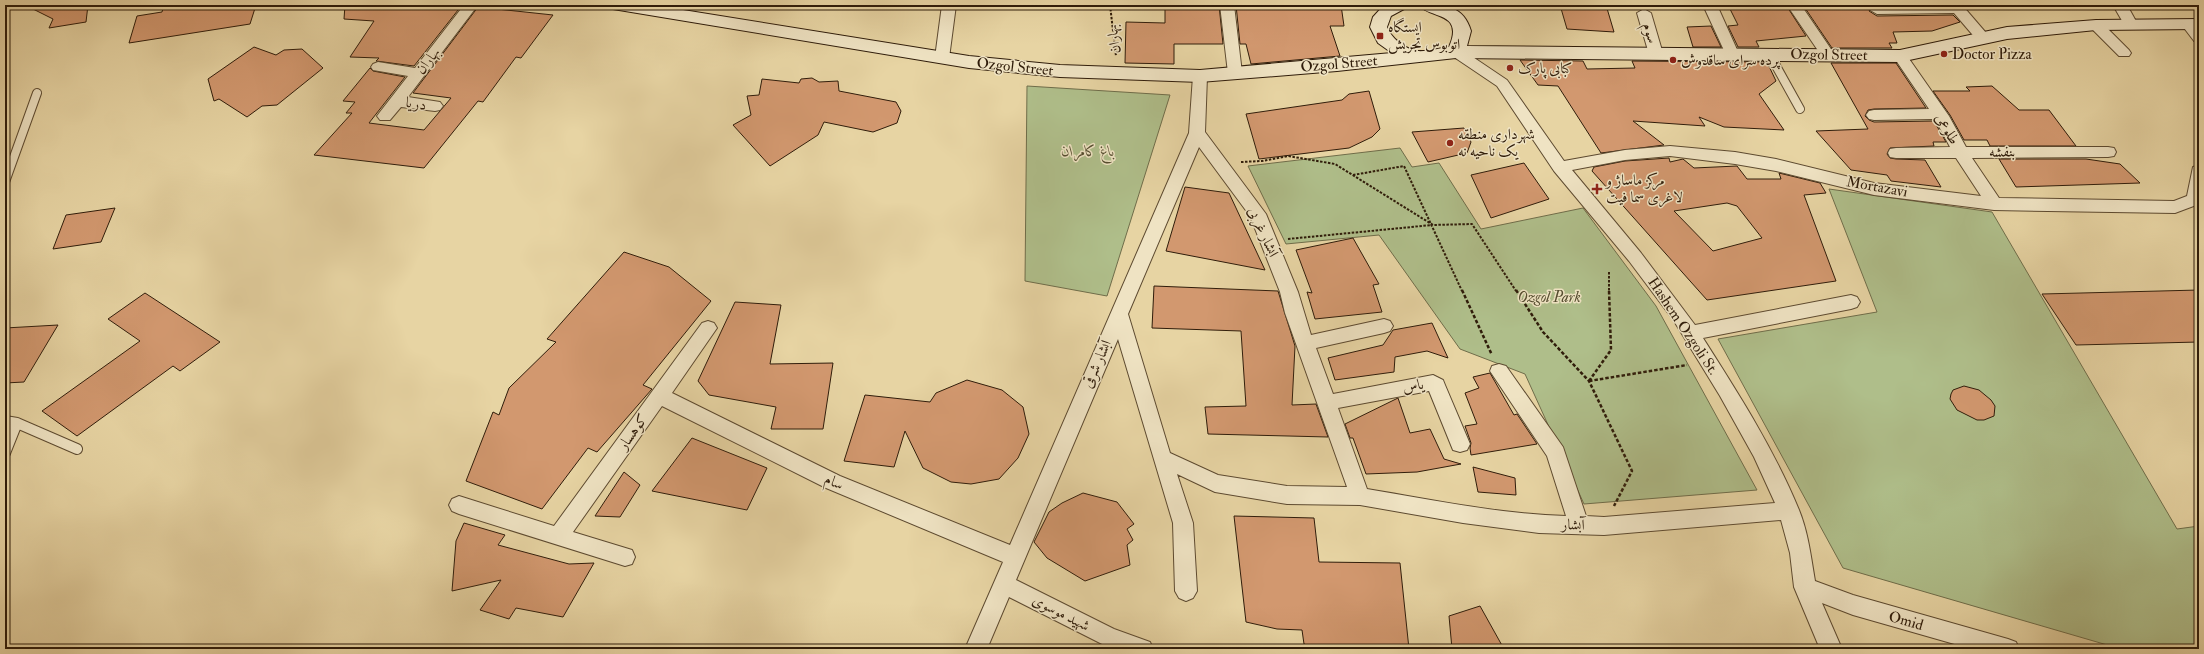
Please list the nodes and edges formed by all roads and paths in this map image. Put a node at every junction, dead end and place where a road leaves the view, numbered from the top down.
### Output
1 (471, 5) edge
2 (619, 5) edge
3 (949, 5) edge
4 (1110, 5) edge
5 (1227, 5) edge
6 (1428, 5) edge
7 (1710, 5) edge
8 (1794, 5) edge
9 (2120, 5) edge
10 (1391, 6) edge
11 (1956, 7) edge
12 (1877, 10) dead end
13 (1644, 13) dead end
14 (2130, 23) junction
15 (2194, 24) edge
16 (2096, 25) junction
17 (1982, 37) junction
18 (2199, 38) edge
19 (1456, 52) junction
20 (2124, 53) dead end
21 (1656, 54) junction
22 (1732, 54) junction
23 (1770, 55) junction
24 (1828, 55) junction
25 (1900, 56) junction
26 (1416, 57) junction
27 (942, 58) junction
28 (378, 67) dead end
29 (419, 73) junction
30 (1118, 73) junction
31 (1235, 74) junction
32 (1200, 76) junction
33 (37, 93) dead end
34 (397, 101) junction
35 (435, 106) dead end
36 (1800, 109) dead end
37 (1939, 114) junction
38 (1874, 115) dead end
39 (385, 116) dead end
40 (1197, 133) junction
41 (2108, 152) dead end
42 (1896, 153) dead end
43 (1961, 153) junction
44 (1220, 164) junction
45 (1560, 168) junction
46 (2199, 171) edge
47 (1352, 175) junction
48 (5, 182) edge
49 (2197, 201) edge
50 (1994, 204) junction
51 (1433, 225) junction
52 (1268, 241) junction
53 (1609, 272) dead end
54 (1851, 302) dead end
55 (1119, 313) junction
56 (1384, 326) dead end
57 (708, 328) dead end
58 (1691, 333) junction
59 (1306, 343) junction
60 (1709, 362) junction
61 (1499, 371) joint
62 (1589, 381) junction
63 (660, 396) junction
64 (1326, 403) junction
65 (5, 421) edge
66 (17, 423) junction
67 (1460, 444) dead end
68 (78, 449) dead end
69 (5, 453) edge
70 (1162, 458) junction
71 (1360, 496) junction
72 (459, 505) dead end
73 (1789, 510) junction
74 (1579, 525) junction
75 (1604, 526) junction
76 (558, 536) junction
77 (625, 557) dead end
78 (1015, 557) junction
79 (1003, 584) junction
80 (1805, 587) junction
81 (1186, 591) dead end
82 (976, 649) edge
83 (1142, 649) edge
84 (1831, 649) edge
85 (2008, 649) edge

1 - 29 street, بهاران
2 - 27 main road, Ozgol Street
3 - 27 street
4 - 30 path, بهاران
5 - 31 street
6 - 19 main road
7 - 22 street
8 - 24 street
9 - 14 street
10 - 26 main road
11 - 12 street
11 - 17 street
13 - 21 street, سوم
14 - 15 main road, Ozgol Street
14 - 16 main road, Ozgol Street
15 - 18 street
16 - 17 main road, Ozgol Street
16 - 20 street
17 - 25 main road, Ozgol Street
19 - 21 main road, Ozgol Street
19 - 26 main road, Ozgol Street
19 - 45 street, Hashem Ozgoli St.
21 - 22 main road, Ozgol Street
22 - 23 main road, Ozgol Street
23 - 24 main road, Ozgol Street
23 - 36 lane
24 - 25 main road, Ozgol Street
25 - 37 street, طلوعی
26 - 31 main road, Ozgol Street
27 - 30 main road, Ozgol Street
28 - 29 street
29 - 34 street, بهاران
30 - 32 main road, Ozgol Street
31 - 32 main road, Ozgol Street
32 - 40 street, آبشار شرقی
33 - 48 lane
34 - 35 street, دریا
34 - 39 street, بهاران
37 - 38 street
37 - 43 street, طلوعی
40 - 44 street, آبشار غربی
40 - 55 street, آبشار شرقی
41 - 43 street, بنفشه
42 - 43 street, بنفشه
43 - 50 street, طلوعی
44 - 47 path
44 - 52 street, آبشار غربی
45 - 50 street, Mortazavi
45 - 58 street, Hashem Ozgoli St.
46 - 49 street
47 - 51 path
47 - 51 path
49 - 50 street, Mortazavi
51 - 52 path
51 - 61 path
51 - 62 path
52 - 59 street, آبشار غربی
53 - 62 path
54 - 58 street
55 - 70 street
55 - 78 street, آبشار شرقی
56 - 59 street
57 - 63 street, کوهسار
58 - 60 street, Hashem Ozgoli St.
59 - 64 street, آبشار غربی
60 - 62 path
60 - 73 street, Hashem Ozgoli St.
61 - 74 street
62 - 75 path
63 - 76 street, کوهسار
63 - 78 street, سام
64 - 67 street, یاس
64 - 71 street
65 - 66 lane
66 - 68 lane
66 - 69 lane
70 - 71 street, آبشار
70 - 81 street
71 - 74 street, آبشار
72 - 76 street
73 - 75 street, آبشار
73 - 80 street, Hashem Ozgoli St.
74 - 75 street, آبشار
76 - 77 street
78 - 79 street, آبشار شرقی
79 - 82 street, آبشار شرقی
79 - 83 street, شهید موسوی
80 - 84 street, Hashem Ozgoli St.
80 - 85 street, Omid

